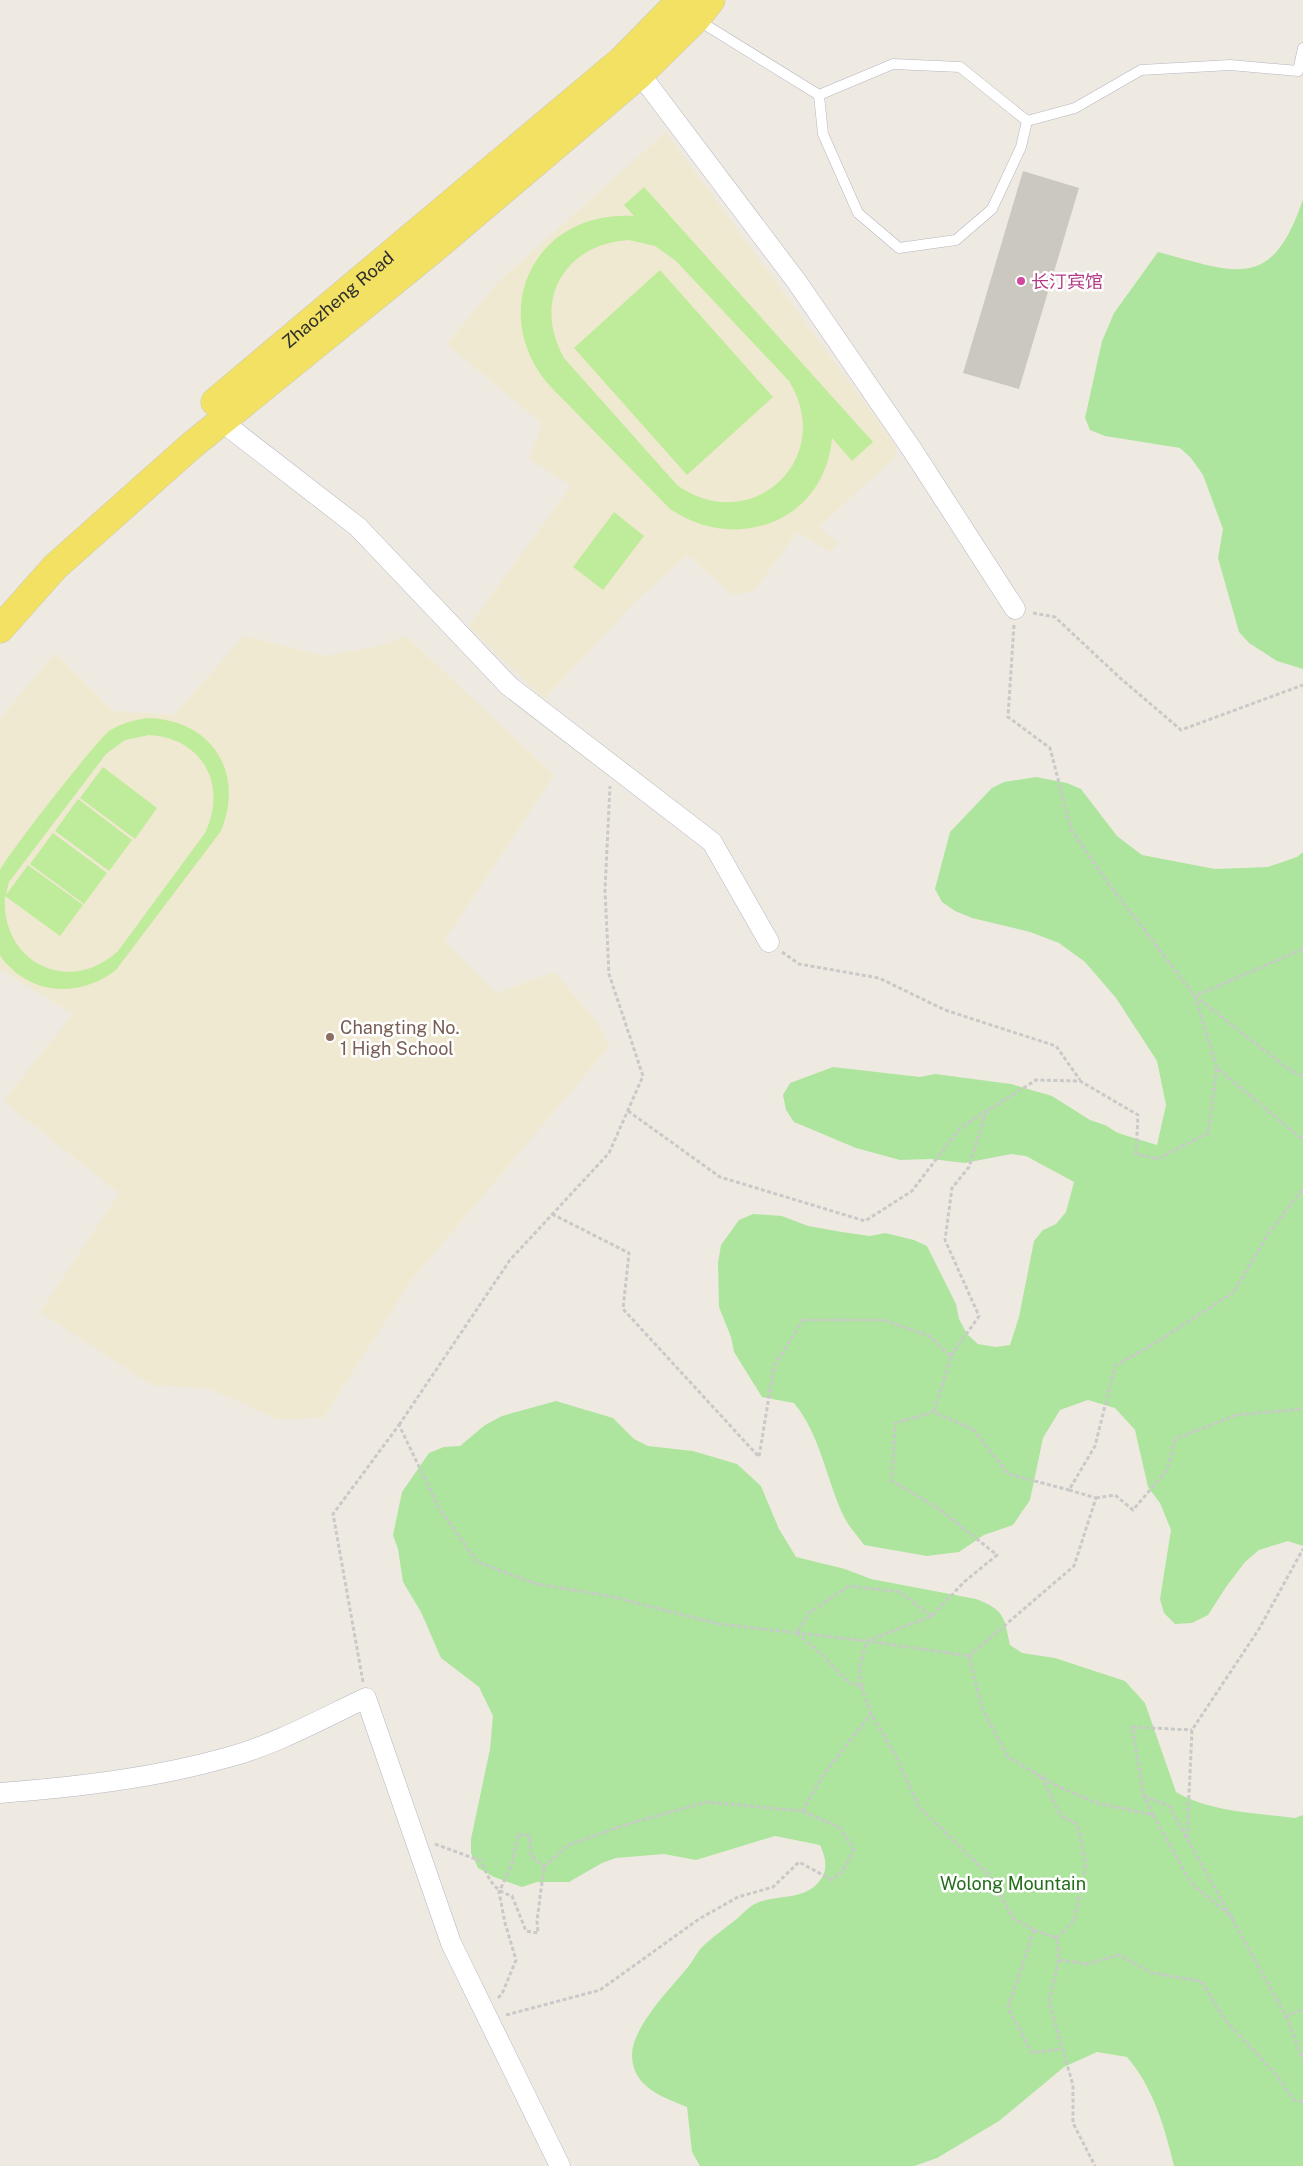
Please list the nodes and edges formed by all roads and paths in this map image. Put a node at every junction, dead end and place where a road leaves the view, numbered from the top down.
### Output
1 (696, 6) edge
2 (1303, 48) edge
3 (640, 74) junction
4 (819, 95) junction
5 (1027, 121) junction
6 (221, 421) junction
7 (0, 603) edge
8 (1015, 609) junction
9 (0, 630) edge
10 (1303, 685) edge
11 (611, 764) junction
12 (769, 942) joint
13 (1303, 949) edge
14 (1195, 996) junction
15 (1217, 1068) junction
16 (1303, 1076) edge
17 (1080, 1081) junction
18 (628, 1111) junction
19 (986, 1112) junction
20 (1303, 1140) edge
21 (1303, 1189) edge
22 (552, 1214) junction
23 (951, 1356) junction
24 (1303, 1409) edge
25 (934, 1412) junction
26 (399, 1425) junction
27 (1069, 1490) junction
28 (1096, 1498) junction
29 (1303, 1549) edge
30 (932, 1616) junction
31 (797, 1633) junction
32 (867, 1641) junction
33 (969, 1656) junction
34 (861, 1686) junction
35 (366, 1698) junction
36 (871, 1714) junction
37 (1192, 1730) junction
38 (1041, 1776) junction
39 (0, 1793) edge
40 (1144, 1796) junction
41 (802, 1811) junction
42 (1153, 1816) junction
43 (414, 1837) junction
44 (1187, 1838) junction
45 (544, 1867) junction
46 (500, 1892) junction
47 (1233, 1918) junction
48 (1034, 1930) junction
49 (1057, 1938) junction
50 (1059, 1960) junction
51 (1303, 2010) edge
52 (486, 2015) junction
53 (1286, 2016) junction
54 (1062, 2049) junction
55 (1303, 2060) edge
56 (1303, 2102) edge
57 (560, 2166) edge
58 (1095, 2166) edge

1 - 3 main road
1 - 4 lane
1 - 7 main road, Zhaozheng Road
2 - 5 lane
3 - 6 main road
3 - 8 street
4 - 5 lane
4 - 5 lane
6 - 9 main road
6 - 11 street
8 - 10 path
8 - 14 path
11 - 12 street
11 - 18 path
12 - 17 path
13 - 14 path
14 - 15 path
14 - 16 path
15 - 17 path
15 - 20 path
17 - 19 path
18 - 19 path
18 - 22 path
19 - 23 path
21 - 27 path
22 - 23 path
22 - 26 path
23 - 25 path
24 - 28 path
25 - 27 path
25 - 30 path
26 - 31 path
26 - 35 path
27 - 28 path
28 - 33 path
29 - 37 path
30 - 31 path
30 - 32 path
31 - 32 path
31 - 34 path
32 - 33 path
32 - 34 path
33 - 38 path
34 - 36 path
35 - 39 street
35 - 43 street
36 - 41 path
36 - 48 path
37 - 40 path
37 - 44 path
38 - 42 path
38 - 49 path
40 - 42 path
40 - 44 path
41 - 45 path
41 - 52 path
42 - 47 path
43 - 46 path
43 - 52 street
44 - 47 path
45 - 46 path
45 - 46 path
46 - 52 path
47 - 53 path
48 - 49 path
48 - 54 path
49 - 50 path
50 - 54 path
50 - 56 path
51 - 53 path
52 - 57 street
53 - 55 path
54 - 58 path

